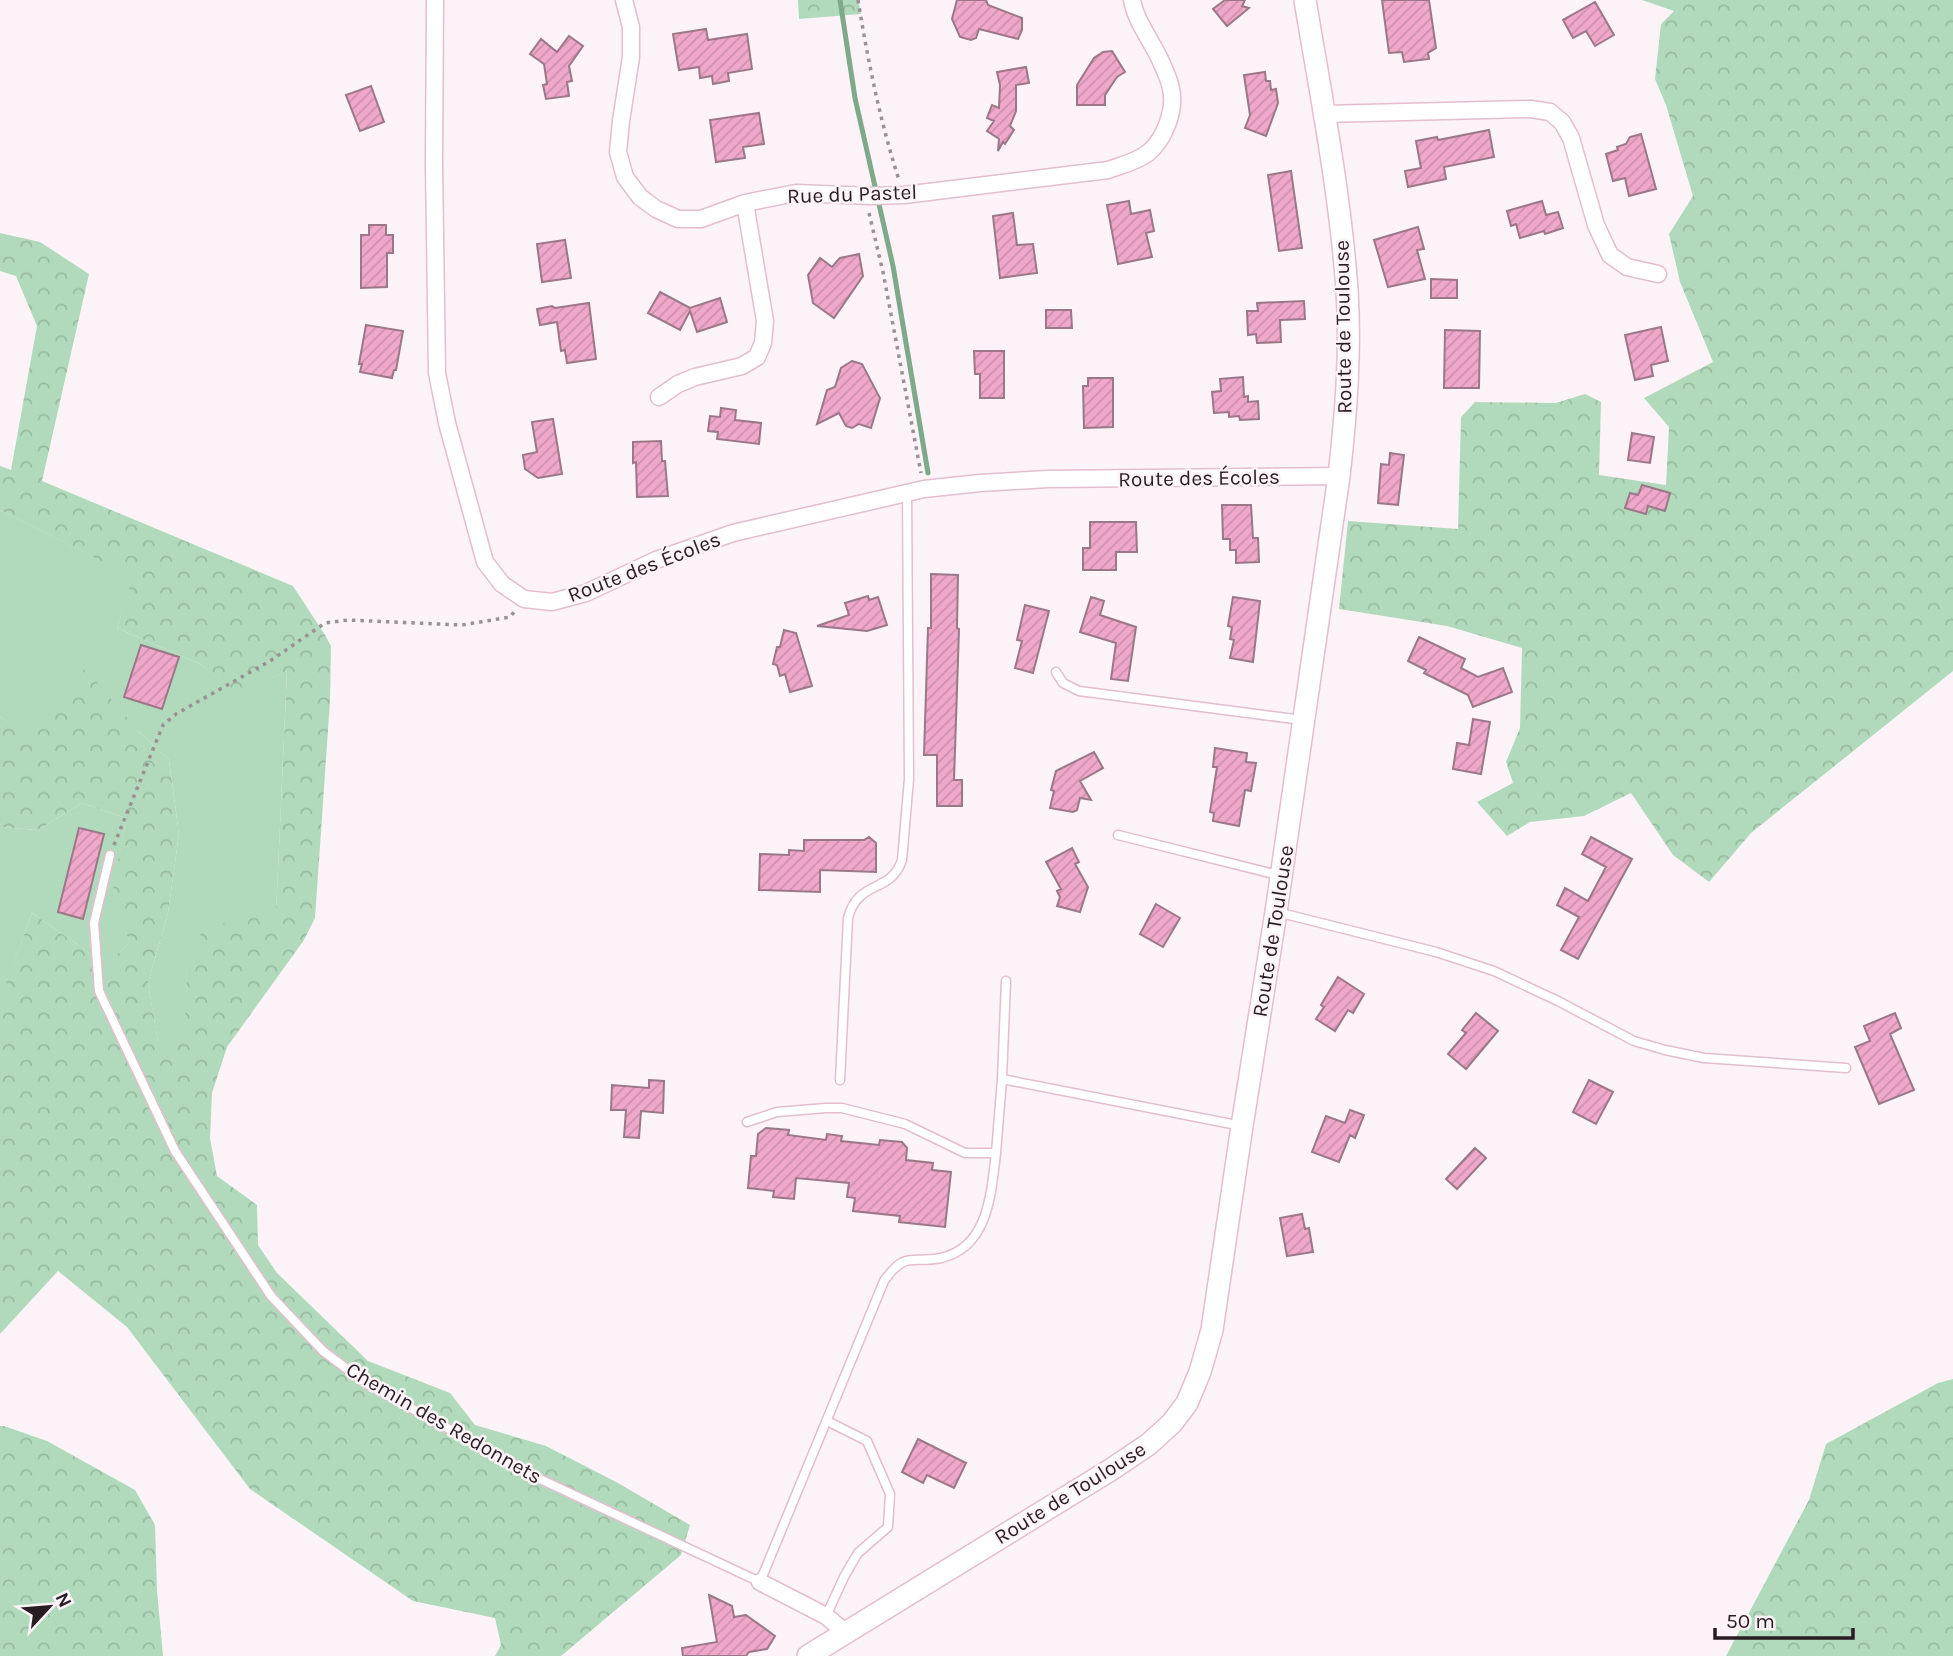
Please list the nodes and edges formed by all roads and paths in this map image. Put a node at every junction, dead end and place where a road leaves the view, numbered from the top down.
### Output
1 (435, 0) edge
2 (624, 0) edge
3 (858, 0) edge
4 (1132, 0) edge
5 (1305, 0) edge
6 (1324, 114) junction
7 (864, 196) junction
8 (896, 196) junction
9 (745, 203) junction
10 (1658, 274) dead end
11 (659, 397) dead end
12 (1339, 476) junction
13 (925, 489) junction
14 (907, 492) junction
15 (524, 599) junction
16 (1056, 672) dead end
17 (1304, 721) junction
18 (1118, 835) dead end
19 (110, 855) joint
20 (1281, 876) junction
21 (1276, 912) junction
22 (1006, 981) dead end
23 (1846, 1068) dead end
24 (1002, 1079) junction
25 (840, 1080) dead end
26 (747, 1122) dead end
27 (1242, 1126) junction
28 (996, 1153) junction
29 (827, 1421) junction
30 (760, 1582) junction
31 (825, 1616) junction
32 (845, 1632) junction
33 (808, 1656) edge

1 - 15 street
2 - 9 street, Rue du Pastel
3 - 8 path
4 - 8 street, Rue du Pastel
5 - 6 street, Route de Toulouse
6 - 10 street
6 - 12 street, Route de Toulouse
7 - 8 street, Rue du Pastel
7 - 9 street, Rue du Pastel
7 - 13 path
9 - 11 street
12 - 13 street, Route des Écoles
12 - 17 street, Route de Toulouse
13 - 14 street, Route des Écoles
14 - 15 street, Route des Écoles
14 - 25 lane
15 - 19 path
16 - 17 lane
17 - 20 street, Route de Toulouse
18 - 20 lane
19 - 30 lane, Chemin des Redonnets
20 - 21 street, Route de Toulouse
21 - 23 lane
21 - 27 street, Route de Toulouse
22 - 24 lane
24 - 27 lane
24 - 28 lane
26 - 28 lane
27 - 32 street, Route de Toulouse
28 - 29 lane
29 - 30 lane
29 - 31 lane
30 - 31 street, Chemin des Redonnets
31 - 32 street, Chemin des Redonnets
32 - 33 street, Route de Toulouse

